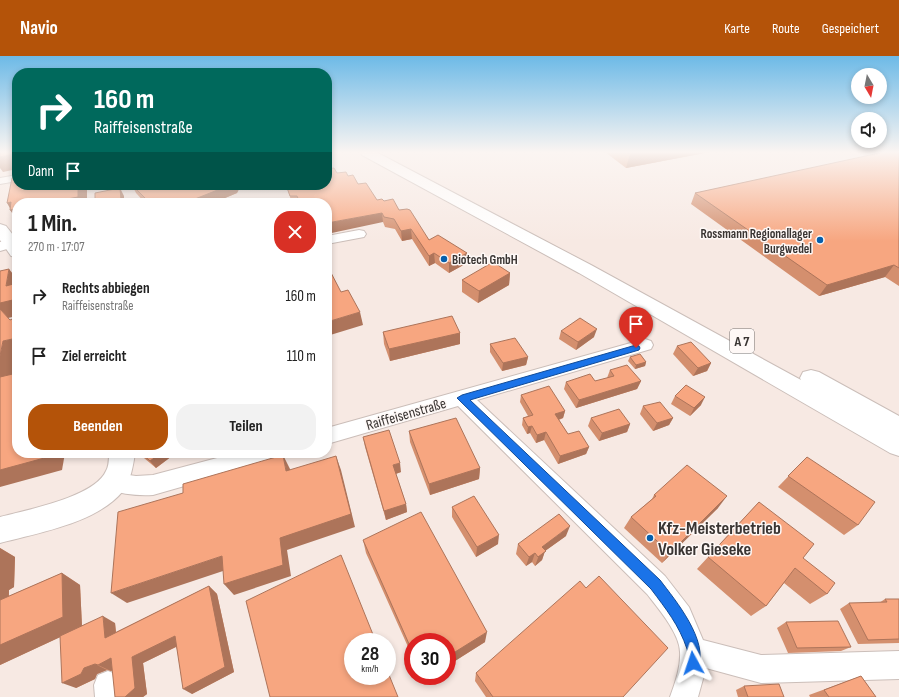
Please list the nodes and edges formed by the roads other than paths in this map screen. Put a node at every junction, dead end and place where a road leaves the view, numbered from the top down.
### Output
1 (423, 182) edge
2 (445, 182) edge
3 (0, 229) edge
4 (359, 234) dead end
5 (332, 239) edge
6 (9, 248) edge
7 (645, 345) dead end
8 (462, 398) junction
9 (899, 427) edge
10 (332, 435) edge
11 (899, 446) edge
12 (122, 458) edge
13 (250, 458) edge
14 (114, 482) junction
15 (0, 530) edge
16 (694, 651) junction
17 (899, 666) edge
18 (684, 697) edge

1 - 11 main road, A 7
2 - 9 main road, A 7
3 - 6 main road
4 - 5 street
7 - 8 street, Raiffeisenstraße
8 - 10 street, Raiffeisenstraße
8 - 16 street
12 - 14 main road
13 - 14 street
14 - 15 main road
16 - 17 street
16 - 18 street

